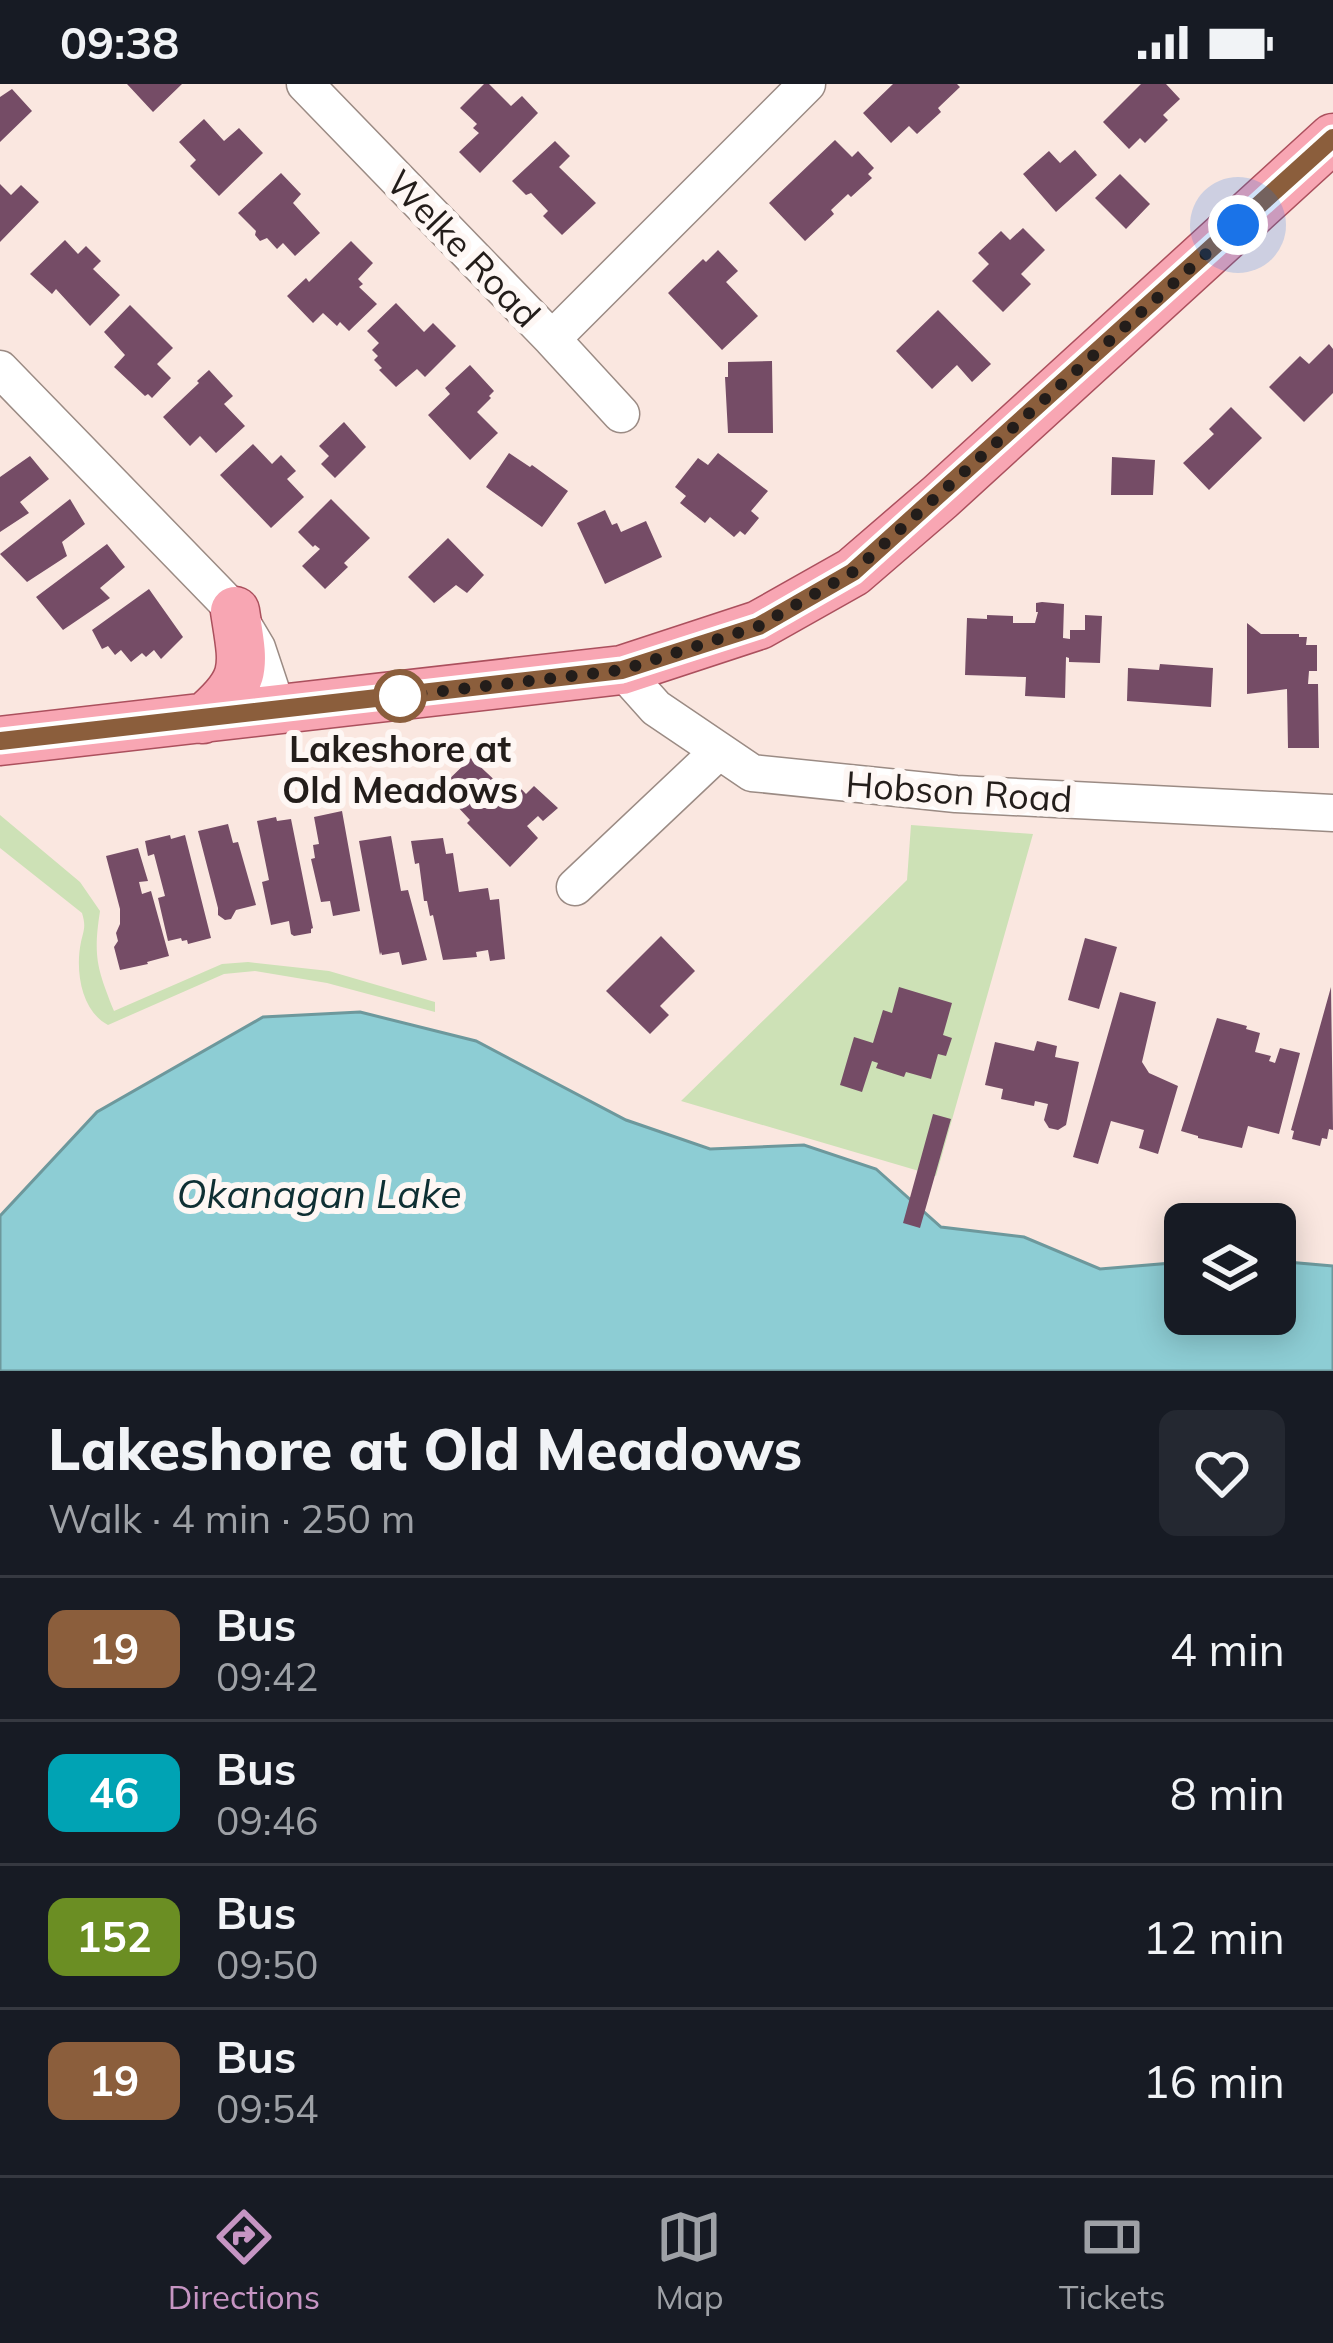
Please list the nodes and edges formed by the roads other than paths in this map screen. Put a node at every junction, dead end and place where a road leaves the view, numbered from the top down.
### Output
1 (305, 84) edge
2 (807, 84) edge
3 (1333, 138) edge
4 (552, 339) junction
5 (0, 369) edge
6 (622, 414) dead end
7 (235, 611) junction
8 (622, 670) junction
9 (278, 711) junction
10 (203, 719) junction
11 (0, 741) edge
12 (719, 751) junction
13 (1333, 813) edge
14 (575, 887) dead end

1 - 4 street, Welke Road
2 - 4 street
3 - 8 main road
4 - 6 street, Welke Road
5 - 7 street
7 - 9 street
7 - 10 main road
8 - 9 main road
8 - 12 street, Hobson Road
9 - 10 main road
10 - 11 main road
12 - 13 street, Hobson Road
12 - 14 street

